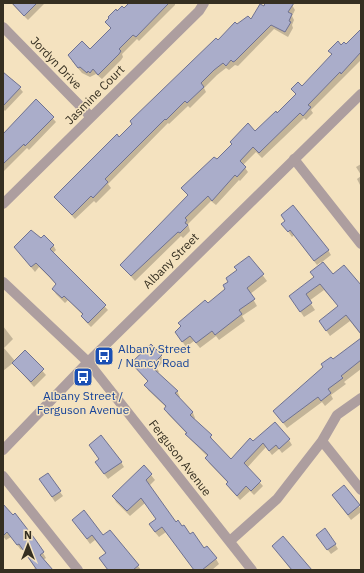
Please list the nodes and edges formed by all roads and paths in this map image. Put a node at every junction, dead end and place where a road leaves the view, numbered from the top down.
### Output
1 (204, 3) edge
2 (3, 27) edge
3 (361, 94) edge
4 (91, 117) junction
5 (294, 158) junction
6 (3, 204) edge
7 (361, 244) edge
8 (3, 282) edge
9 (88, 362) junction
10 (361, 398) edge
11 (322, 441) junction
12 (3, 450) edge
13 (3, 476) edge
14 (361, 490) edge
15 (230, 542) junction
16 (78, 570) edge
17 (252, 570) edge

1 - 4 street, Jasmine Court
2 - 4 street, Jordyn Drive
3 - 5 street, Albany Street
4 - 6 street, Jasmine Court
5 - 7 street
5 - 9 street, Albany Street
8 - 9 street, Ferguson Avenue
9 - 12 street, Albany Street
9 - 15 street, Ferguson Avenue
10 - 11 street
11 - 14 street
11 - 15 street
13 - 16 street
15 - 17 street, Ferguson Avenue

